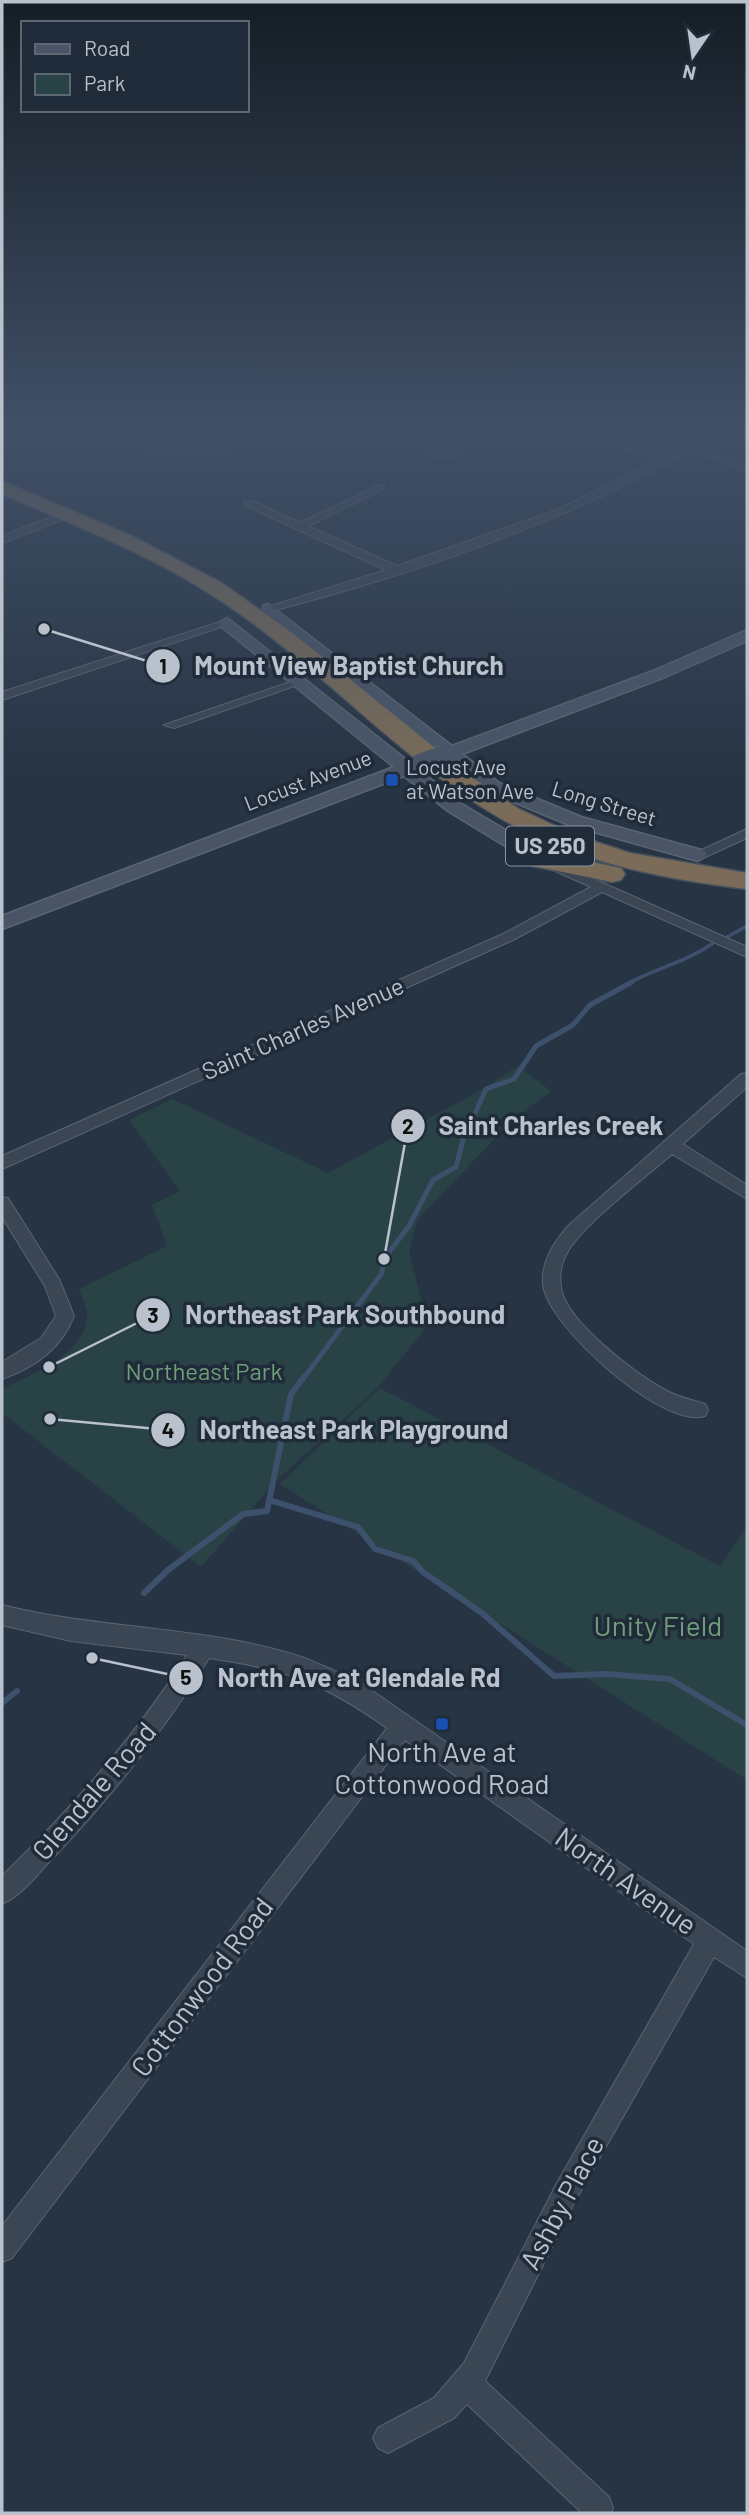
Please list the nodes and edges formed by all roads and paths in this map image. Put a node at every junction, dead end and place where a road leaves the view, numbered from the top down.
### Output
1 (113, 542) edge
2 (336, 542) edge
3 (474, 542) edge
4 (158, 562) junction
5 (396, 570) junction
6 (268, 609) junction
7 (227, 622) junction
8 (747, 635) edge
9 (300, 682) junction
10 (2, 696) edge
11 (170, 725) dead end
12 (446, 754) junction
13 (408, 768) junction
14 (747, 833) edge
15 (698, 855) junction
16 (542, 860) junction
17 (747, 869) edge
18 (747, 881) edge
19 (677, 882) junction
20 (601, 887) junction
21 (747, 892) edge
22 (2, 923) edge
23 (747, 952) edge
24 (747, 1078) edge
25 (673, 1146) junction
26 (2, 1163) edge
27 (747, 1193) edge
28 (2, 1203) edge
29 (2, 1371) edge
30 (698, 1410) dead end
31 (2, 1615) edge
32 (203, 1649) junction
33 (402, 1726) junction
34 (2, 1892) edge
35 (710, 1940) junction
36 (747, 1966) edge
37 (2, 2248) edge
38 (467, 2384) junction
39 (388, 2438) dead end
40 (598, 2508) dead end

1 - 4 highway, US 250
2 - 5 street
3 - 5 street
4 - 6 highway
4 - 7 highway
4 - 18 highway, US 250
4 - 19 highway, US 250
5 - 6 street
6 - 12 street, Long Street
7 - 9 street
7 - 10 street
8 - 12 street, Locust Avenue
9 - 11 street
9 - 13 street
12 - 13 street, Locust Avenue, bridge
12 - 15 street, Long Street
13 - 16 street
13 - 22 street, Locust Avenue
14 - 15 street
15 - 17 highway
16 - 19 highway
16 - 20 street
19 - 21 highway, US 250
20 - 23 street
20 - 26 street, Saint Charles Avenue
24 - 25 street
25 - 27 street
25 - 30 street
28 - 29 street
31 - 32 street, North Avenue
32 - 33 street, North Avenue
32 - 34 street, Glendale Road
33 - 35 street, North Avenue
33 - 37 street, Cottonwood Road
35 - 36 street, North Avenue
35 - 38 street, Ashby Place
38 - 39 street, Ashby Place
38 - 40 street

